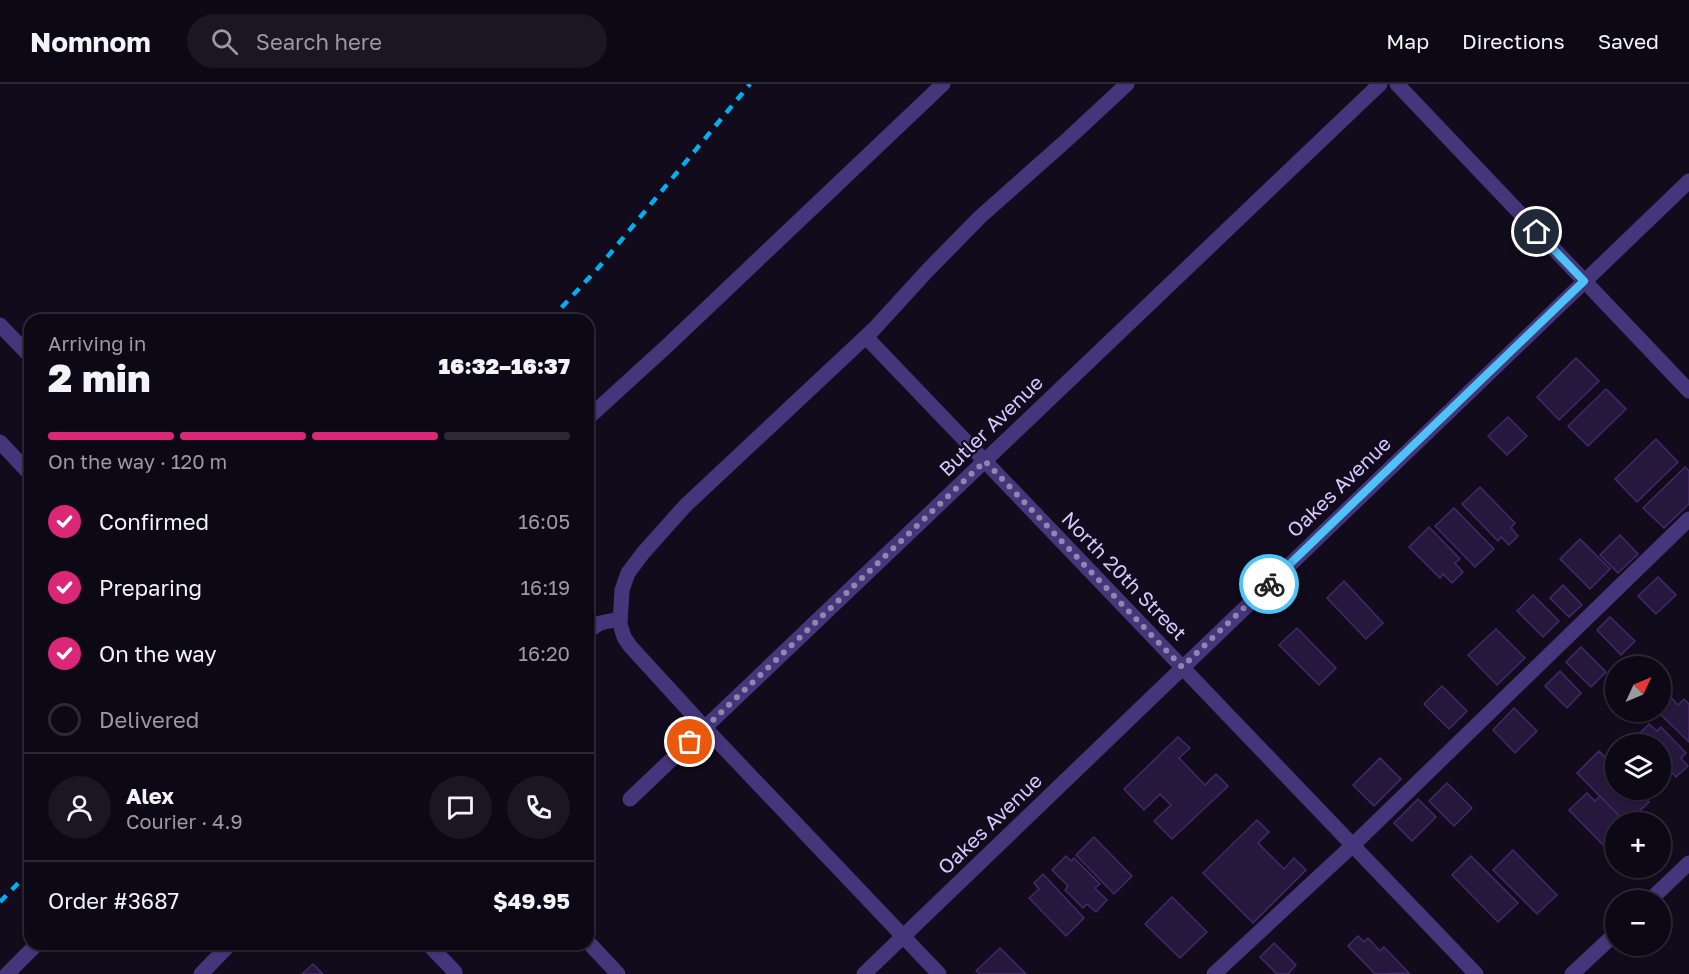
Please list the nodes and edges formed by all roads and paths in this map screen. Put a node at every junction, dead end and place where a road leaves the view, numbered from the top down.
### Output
1 (943, 84) edge
2 (1126, 84) edge
3 (1380, 84) edge
4 (1397, 84) edge
5 (1689, 181) edge
6 (1584, 281) junction
7 (0, 325) edge
8 (866, 337) junction
9 (24, 350) edge
10 (1689, 391) edge
11 (594, 413) edge
12 (0, 442) edge
13 (985, 461) junction
14 (24, 468) edge
15 (1689, 519) edge
16 (620, 619) junction
17 (594, 627) edge
18 (1182, 667) junction
19 (705, 728) junction
20 (630, 799) dead end
21 (1353, 845) junction
22 (1689, 862) edge
23 (1660, 890) edge
24 (903, 937) junction
25 (1605, 943) edge
26 (594, 948) edge
27 (31, 950) edge
28 (224, 950) edge
29 (433, 950) edge
30 (454, 973) edge
31 (7, 974) edge
32 (201, 974) edge
33 (618, 974) edge
34 (864, 974) edge
35 (939, 974) edge
36 (1214, 974) edge
37 (1476, 974) edge
38 (1572, 974) edge

1 - 11 street
2 - 8 street
3 - 13 street, Butler Avenue
4 - 6 street
5 - 6 street, Oakes Avenue
6 - 10 street
6 - 18 street, Oakes Avenue
7 - 9 street
8 - 13 street, North 20th Street
8 - 16 street
12 - 14 street
13 - 18 street, North 20th Street
13 - 19 street, Butler Avenue
15 - 21 street
16 - 17 street
16 - 19 street
18 - 21 street, North 20th Street
18 - 24 street, Oakes Avenue
19 - 20 street, Butler Avenue
19 - 24 street
21 - 36 street
21 - 37 street, North 20th Street
22 - 23 street
24 - 34 street, Oakes Avenue
24 - 35 street
25 - 38 street
26 - 33 street
27 - 31 street
28 - 32 street
29 - 30 street

